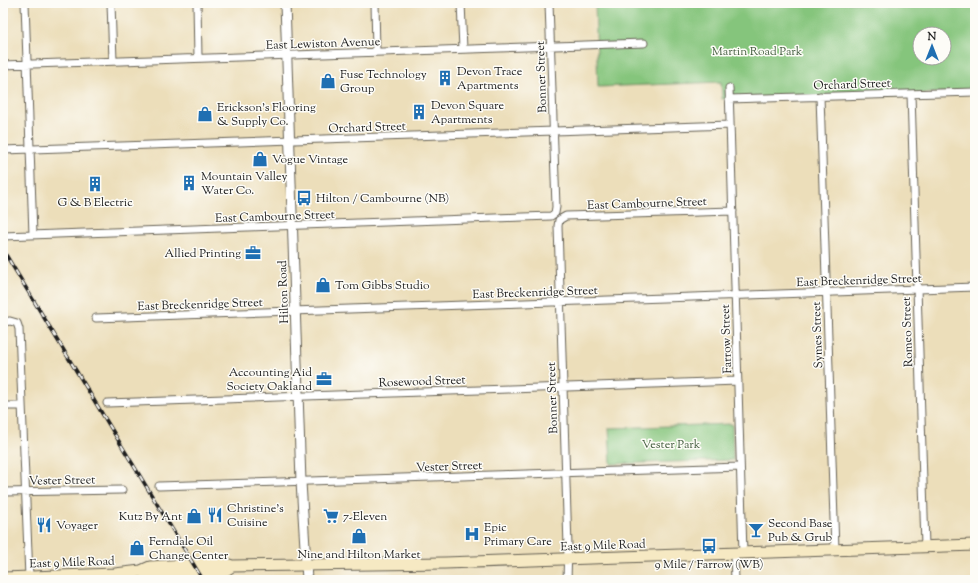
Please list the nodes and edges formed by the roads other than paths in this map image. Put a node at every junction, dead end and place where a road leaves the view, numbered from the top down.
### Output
1 (25, 3) edge
2 (111, 3) edge
3 (196, 3) edge
4 (285, 3) edge
5 (374, 3) edge
6 (461, 3) edge
7 (549, 3) edge
8 (644, 43) dead end
9 (551, 46) junction
10 (463, 49) junction
11 (376, 52) junction
12 (287, 55) junction
13 (198, 58) junction
14 (113, 61) junction
15 (27, 64) junction
16 (3, 65) edge
17 (729, 88) dead end
18 (975, 92) edge
19 (911, 94) junction
20 (820, 96) junction
21 (729, 99) junction
22 (730, 125) junction
23 (554, 131) junction
24 (290, 140) junction
25 (3, 150) edge
26 (30, 150) junction
27 (733, 211) junction
28 (548, 217) joint
29 (563, 217) joint
30 (293, 226) junction
31 (33, 235) junction
32 (3, 236) edge
33 (975, 287) edge
34 (917, 289) junction
35 (826, 292) junction
36 (735, 296) junction
37 (560, 302) junction
38 (296, 311) junction
39 (96, 318) dead end
40 (3, 322) edge
41 (738, 381) junction
42 (563, 388) junction
43 (298, 397) junction
44 (107, 403) dead end
45 (3, 406) edge
46 (22, 406) junction
47 (740, 467) junction
48 (565, 473) junction
49 (301, 482) junction
50 (159, 486) dead end
51 (122, 490) dead end
52 (25, 491) junction
53 (3, 492) edge
54 (975, 545) edge
55 (925, 546) junction
56 (834, 550) junction
57 (739, 553) junction
58 (567, 559) junction
59 (307, 566) junction
60 (29, 577) junction
61 (3, 578) edge
62 (308, 580) edge
63 (566, 580) edge
64 (735, 580) edge

1 - 15 street
2 - 14 street
3 - 13 street
4 - 12 street, Hilton Road
5 - 11 street
6 - 10 street
7 - 9 street, Bonner Street
8 - 9 street, East Lewiston Avenue
9 - 10 street, East Lewiston Avenue
9 - 23 street, Bonner Street
10 - 11 street, East Lewiston Avenue
11 - 12 street, East Lewiston Avenue
12 - 13 street, East Lewiston Avenue
12 - 24 street, Hilton Road
13 - 14 street, East Lewiston Avenue
14 - 15 street, East Lewiston Avenue
15 - 16 street, East Lewiston Avenue
15 - 26 street
17 - 21 street, Farrow Street
18 - 19 street, Orchard Street
19 - 20 street, Orchard Street
19 - 34 street, Romeo Street
20 - 21 street, Orchard Street
20 - 35 street, Symes Street
21 - 22 street, Farrow Street
22 - 23 street, Orchard Street
22 - 27 street, Farrow Street
23 - 24 street, Orchard Street
23 - 28 street, Bonner Street
24 - 26 street, Orchard Street
24 - 30 street, Hilton Road
25 - 26 street, Orchard Street
26 - 31 street
27 - 29 street, East Cambourne Street
27 - 36 street, Farrow Street
28 - 30 street, East Cambourne Street
29 - 37 street, Bonner Street
30 - 31 street, East Cambourne Street
30 - 38 street, Hilton Road
31 - 32 street, East Cambourne Street
33 - 34 street, East Breckenridge Street
34 - 35 street, East Breckenridge Street
34 - 55 street, Romeo Street
35 - 36 street, East Breckenridge Street
35 - 56 street, Symes Street
36 - 37 street, East Breckenridge Street
36 - 41 street, Farrow Street
37 - 38 street, East Breckenridge Street
37 - 42 street, Bonner Street
38 - 39 street, East Breckenridge Street
38 - 43 street, Hilton Road
40 - 46 street
41 - 42 street, Rosewood Street
41 - 47 street, Farrow Street
42 - 43 street, Rosewood Street
42 - 48 street, Bonner Street
43 - 44 street, Rosewood Street
43 - 49 street, Hilton Road
45 - 46 street
46 - 52 street
47 - 48 street, Vester Street
47 - 57 street, Farrow Street
48 - 49 street, Vester Street
48 - 58 street, Bonner Street
49 - 50 street, Vester Street
49 - 59 street, Hilton Road
51 - 52 street, Vester Street
52 - 53 street, Vester Street
52 - 60 street
54 - 55 main road, East 9 Mile Road
55 - 56 main road, East 9 Mile Road
56 - 57 main road, East 9 Mile Road
57 - 58 main road, East 9 Mile Road
57 - 64 street, Farrow Street
58 - 59 main road, East 9 Mile Road
58 - 63 street, Bonner Street
59 - 60 main road, East 9 Mile Road
59 - 62 street, Hilton Road
60 - 61 main road, East 9 Mile Road

